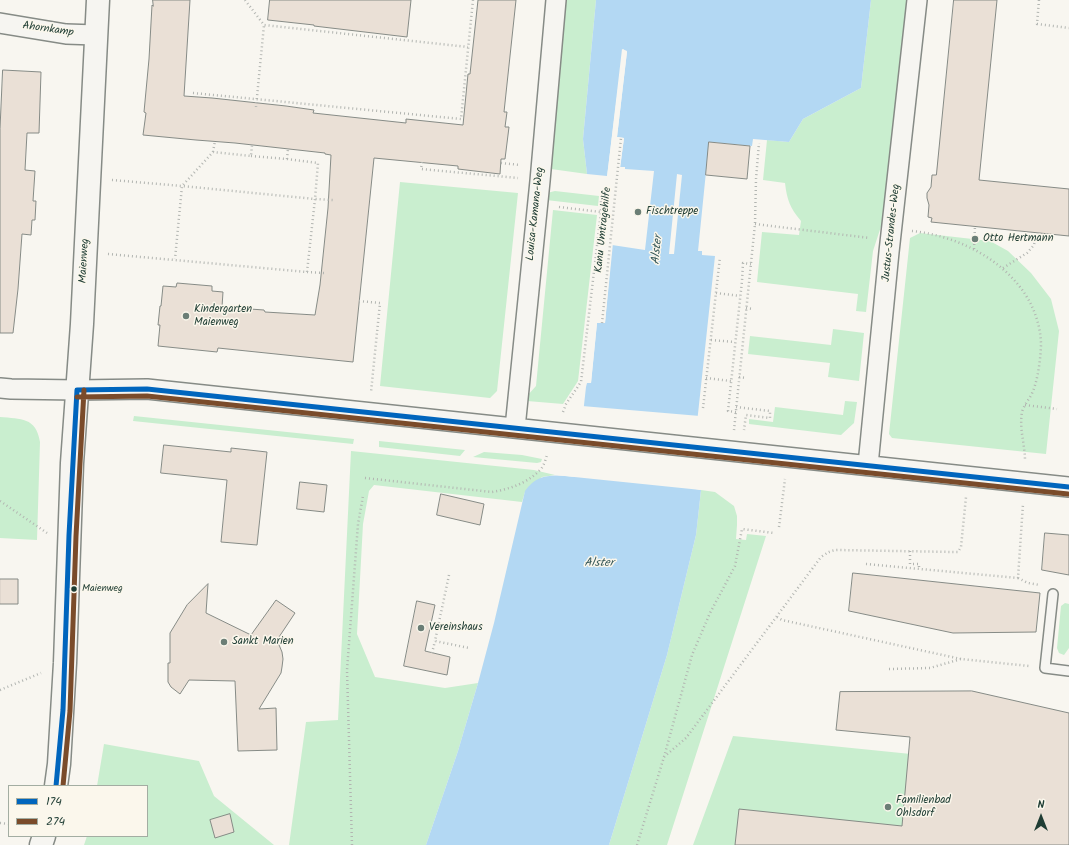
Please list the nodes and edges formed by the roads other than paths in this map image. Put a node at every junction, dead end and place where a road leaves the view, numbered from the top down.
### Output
1 (98, 0) edge
2 (556, 0) edge
3 (917, 0) edge
4 (0, 23) edge
5 (96, 35) junction
6 (0, 388) edge
7 (77, 390) junction
8 (515, 428) junction
9 (868, 465) junction
10 (1069, 487) edge
11 (1053, 594) dead end
12 (1069, 671) edge
13 (56, 785) edge

1 - 5 street, Maienweg
2 - 8 street, Louisa-Kamana-Weg
3 - 9 street, Justus-Strandes-Weg
4 - 5 street, Ahornkamp
5 - 7 street, Maienweg
6 - 7 street
7 - 8 street
7 - 13 street, Maienweg
8 - 9 street
9 - 10 street
11 - 12 lane

